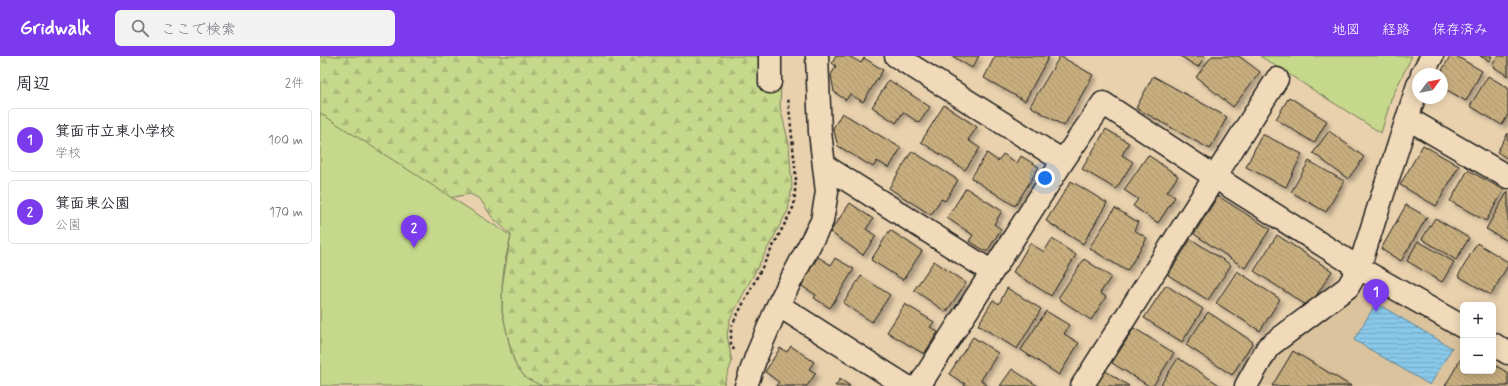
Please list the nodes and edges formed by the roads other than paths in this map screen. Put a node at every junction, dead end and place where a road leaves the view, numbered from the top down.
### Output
1 (770, 56) edge
2 (817, 56) edge
3 (896, 56) edge
4 (1432, 56) edge
5 (1425, 68) edge
6 (1277, 79) dead end
7 (779, 88) road end
8 (1412, 103) edge
9 (1407, 118) junction
10 (1063, 161) junction
11 (825, 166) junction
12 (1215, 177) junction
13 (1508, 177) edge
14 (1359, 268) junction
15 (992, 272) junction
16 (778, 305) junction
17 (1460, 325) edge
18 (1496, 346) edge
19 (1508, 352) edge
20 (746, 386) edge
21 (906, 386) edge
22 (920, 386) edge
23 (1082, 386) edge
24 (1246, 386) edge

1 - 7 street
2 - 11 street
3 - 10 street
4 - 5 street
6 - 12 street
8 - 9 street
9 - 13 street
9 - 14 street
10 - 12 street
10 - 15 street
11 - 15 street
11 - 16 street
12 - 14 street
12 - 23 street
14 - 17 street
14 - 24 street
15 - 22 street
16 - 20 street
16 - 21 street
18 - 19 street

